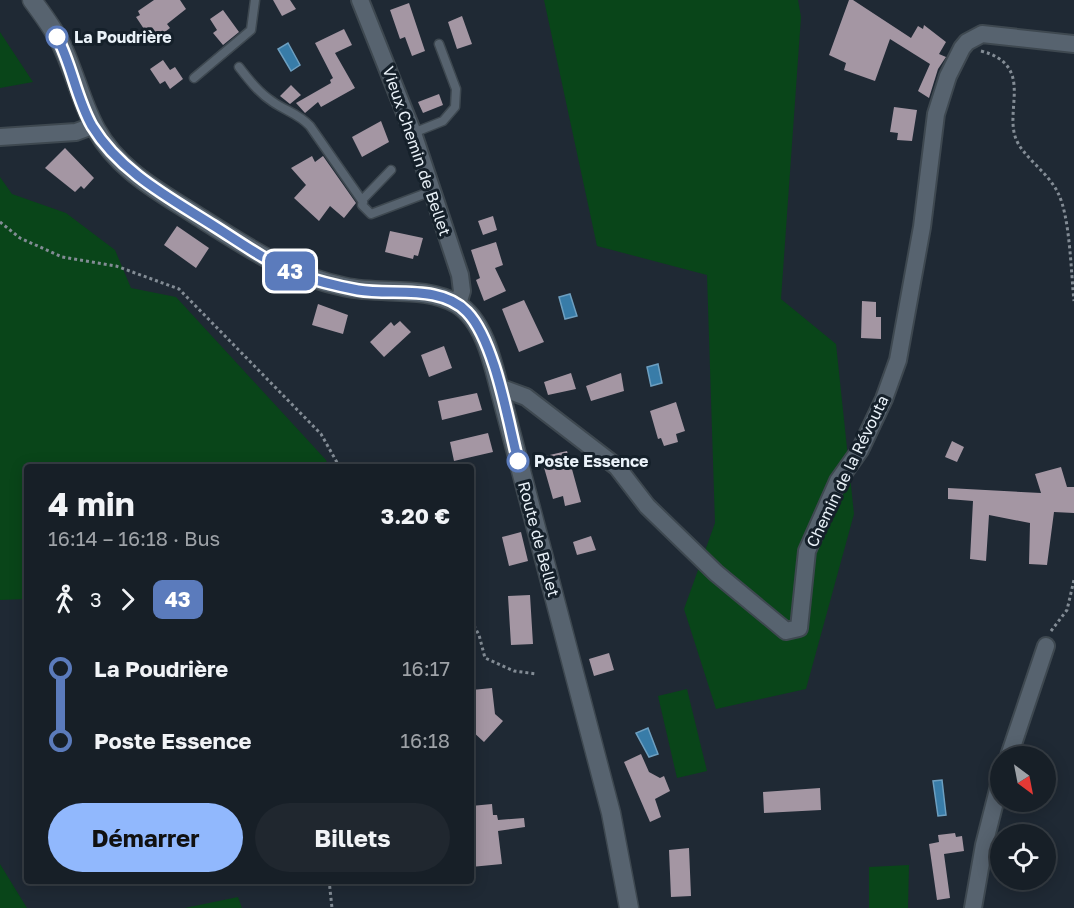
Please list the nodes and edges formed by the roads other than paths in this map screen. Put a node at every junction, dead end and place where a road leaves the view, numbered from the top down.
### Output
1 (32, 0) edge
2 (255, 0) edge
3 (360, 0) edge
4 (439, 44) dead end
5 (1074, 44) edge
6 (239, 67) dead end
7 (194, 78) dead end
8 (92, 126) junction
9 (413, 133) junction
10 (0, 137) edge
11 (391, 170) dead end
12 (432, 191) junction
13 (363, 202) junction
14 (458, 304) junction
15 (499, 387) junction
16 (1046, 646) road end
17 (1013, 746) edge
18 (992, 812) edge
19 (629, 908) edge
20 (973, 908) edge

1 - 8 main road
2 - 7 lane
3 - 9 street, Vieux Chemin de Bellet
4 - 9 lane
5 - 15 street, Chemin de la Révouta
6 - 13 lane
8 - 10 street
8 - 14 main road
9 - 12 street, Vieux Chemin de Bellet
11 - 13 lane
12 - 13 lane
12 - 14 street, Vieux Chemin de Bellet
14 - 15 main road, Route de Bellet
15 - 19 main road, Route de Bellet
16 - 17 street
18 - 20 street

